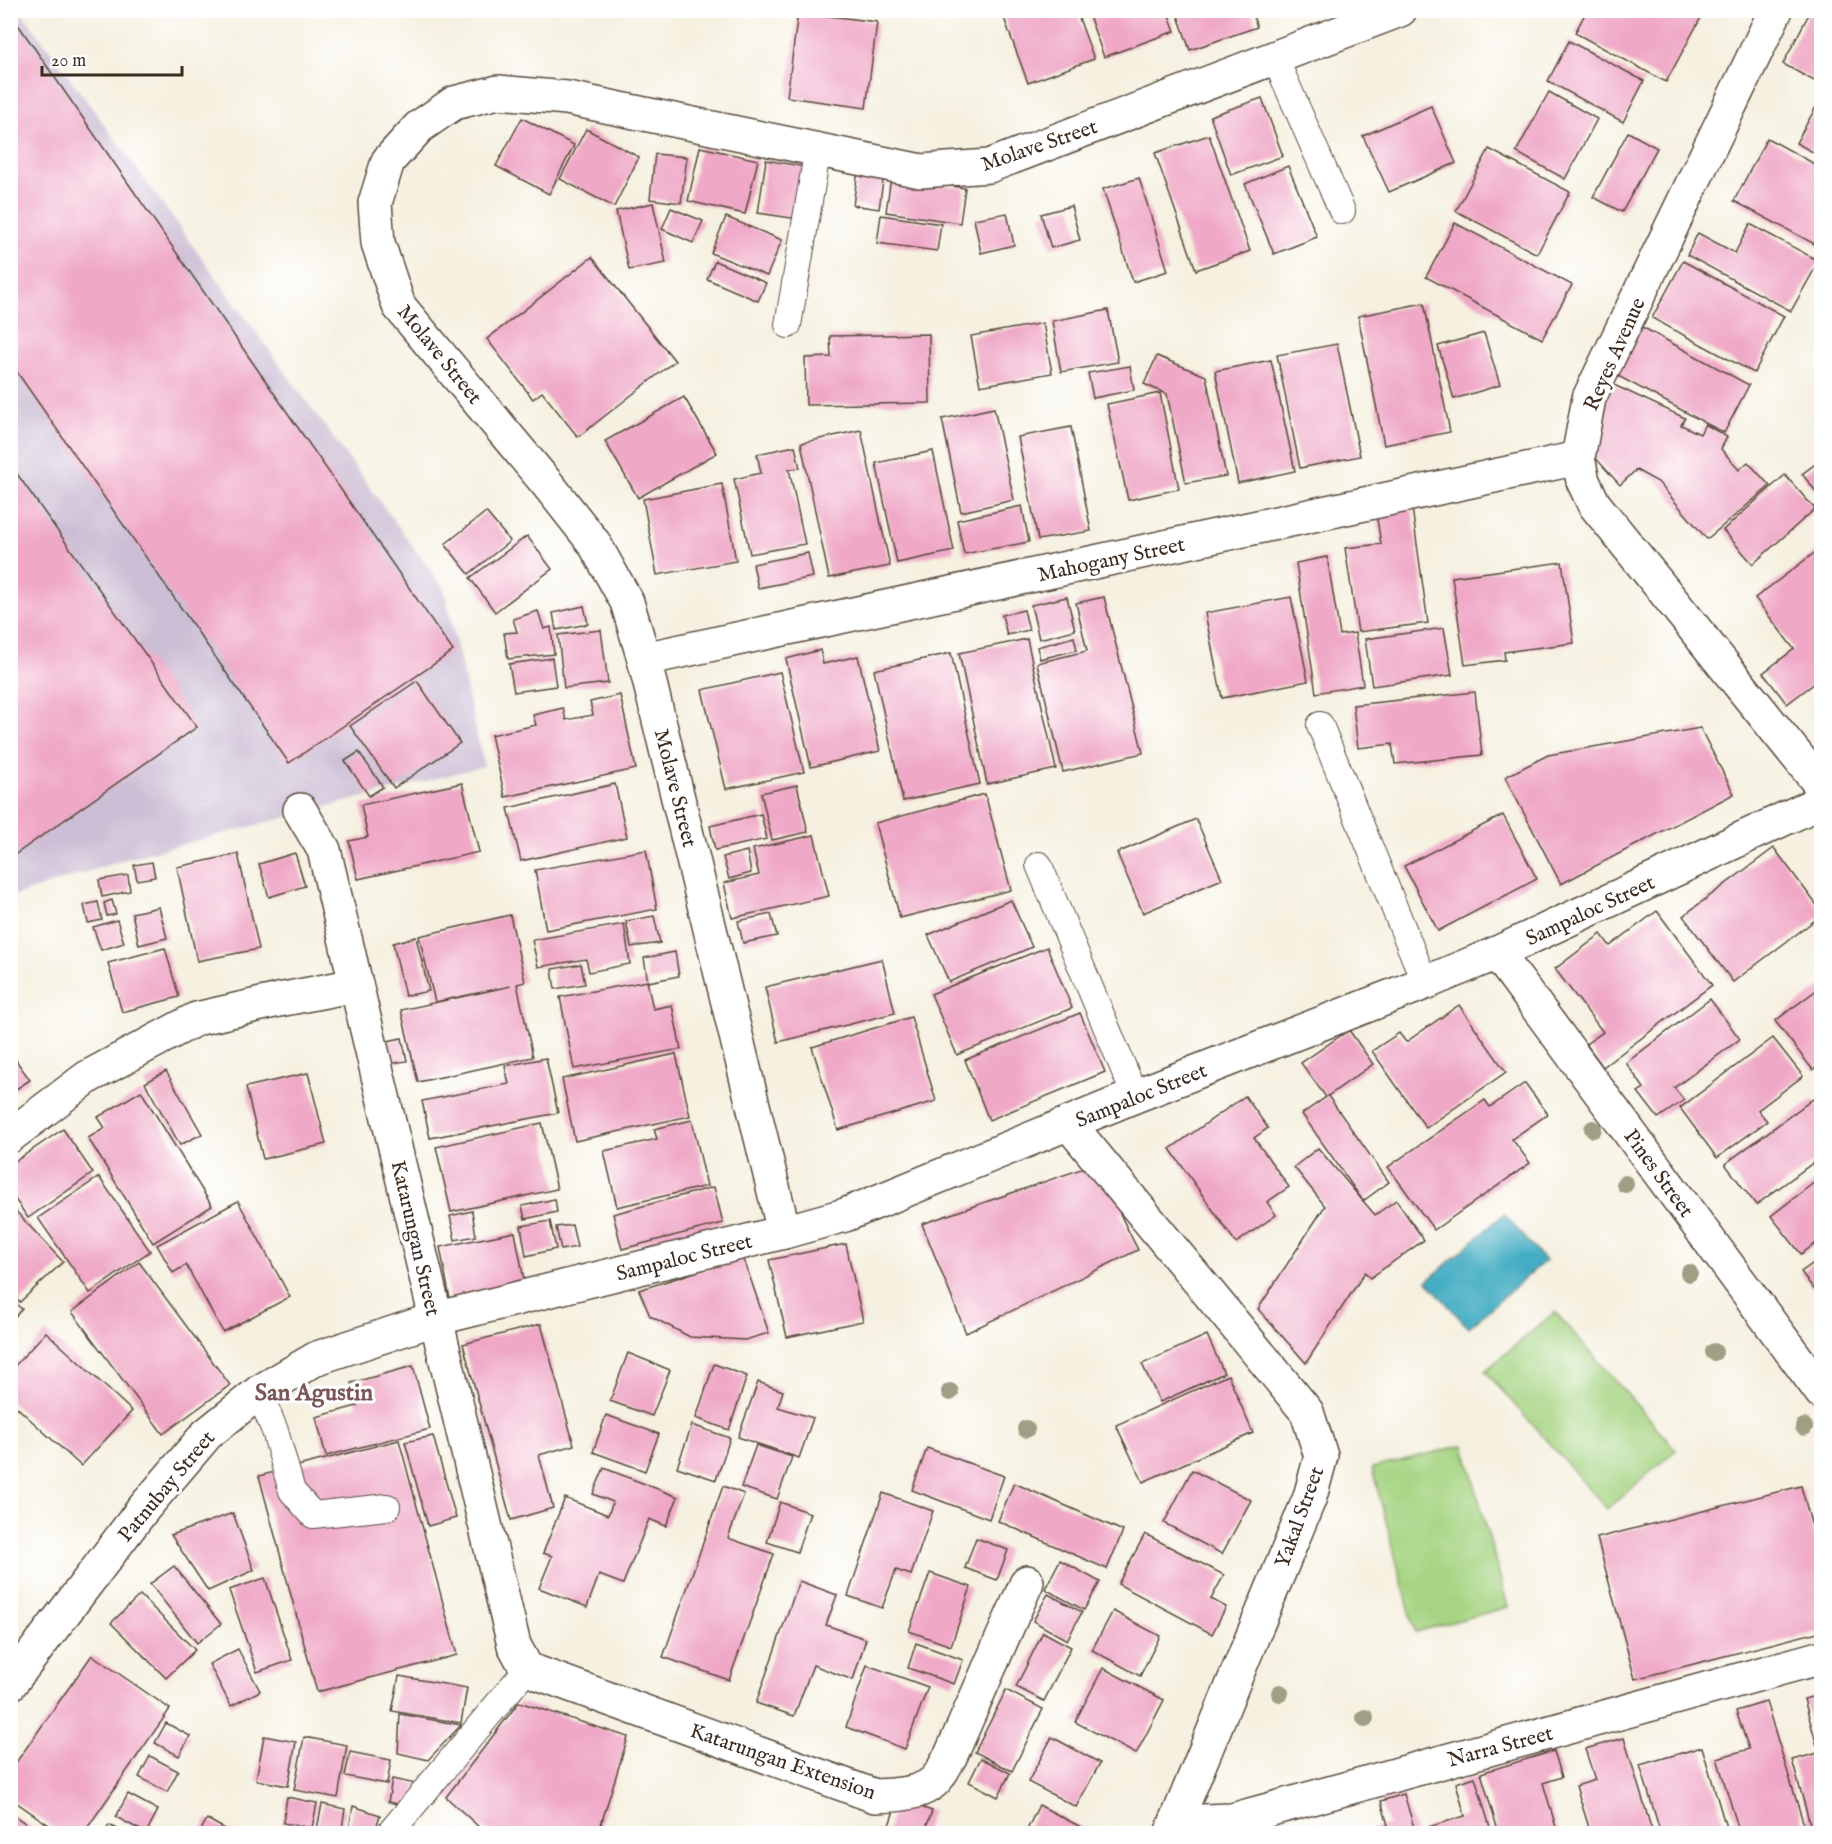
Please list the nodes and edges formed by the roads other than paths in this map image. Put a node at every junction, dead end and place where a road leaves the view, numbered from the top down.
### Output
1 (1400, 10) edge
2 (1776, 10) edge
3 (1275, 58) junction
4 (818, 148) junction
5 (1342, 211) dead end
6 (788, 325) dead end
7 (1578, 458) junction
8 (644, 659) junction
9 (1320, 724) dead end
10 (1821, 787) edge
11 (1821, 801) edge
12 (300, 810) dead end
13 (1039, 865) dead end
14 (1497, 953) junction
15 (1425, 983) junction
16 (356, 986) junction
17 (1135, 1096) junction
18 (1069, 1124) junction
19 (10, 1136) edge
20 (784, 1232) junction
21 (435, 1319) junction
22 (260, 1392) junction
23 (1821, 1393) edge
24 (387, 1507) dead end
25 (1026, 1582) dead end
26 (1821, 1657) edge
27 (527, 1670) junction
28 (10, 1684) edge
29 (1173, 1828) edge
30 (389, 1833) edge

1 - 3 street, Molave Street
2 - 7 street, Reyes Avenue
3 - 4 street, Molave Street
3 - 5 lane
4 - 6 lane
4 - 8 street, Molave Street
7 - 8 street, Mahogany Street
7 - 10 street, Reyes Avenue
8 - 20 street, Molave Street
9 - 15 lane
11 - 14 street, Sampaloc Street
12 - 16 street, Katarungan Street
13 - 17 lane
14 - 15 street, Sampaloc Street
14 - 23 street, Pines Street
15 - 17 street, Sampaloc Street
16 - 19 street
16 - 21 street, Katarungan Street
17 - 18 street, Sampaloc Street
18 - 20 street, Sampaloc Street
18 - 29 street, Yakal Street
20 - 21 street, Sampaloc Street
21 - 22 street, Patnubay Street
21 - 27 street, Katarungan Street
22 - 24 lane
22 - 28 street, Patnubay Street
25 - 27 street, Katarungan Extension
26 - 29 street, Narra Street
27 - 30 lane

